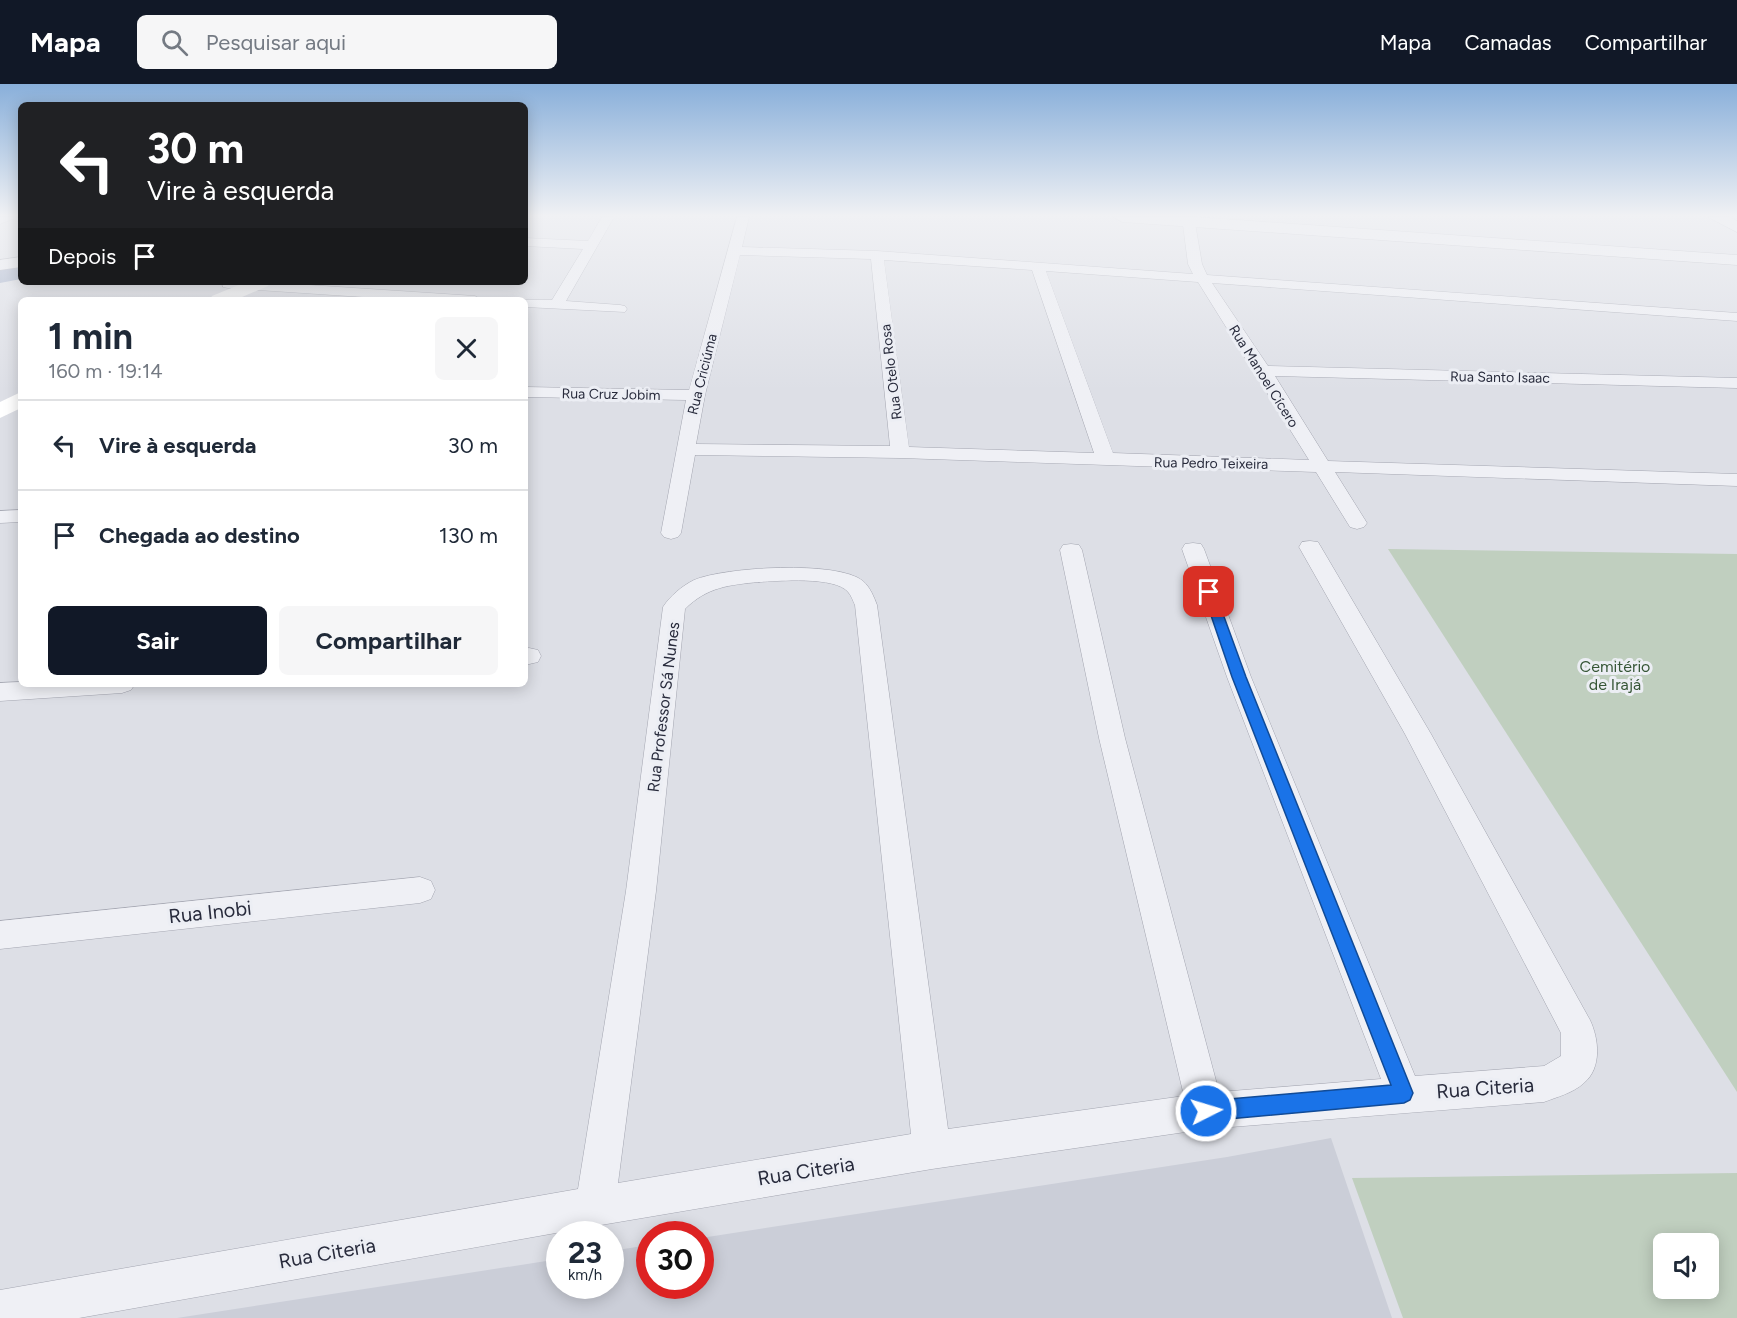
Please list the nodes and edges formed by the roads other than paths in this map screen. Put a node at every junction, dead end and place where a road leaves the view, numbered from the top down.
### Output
1 (575, 275) edge
2 (729, 275) edge
3 (879, 275) edge
4 (1041, 275) edge
5 (1142, 275) edge
6 (1201, 275) edge
7 (1203, 279) junction
8 (251, 285) edge
9 (271, 285) edge
10 (227, 289) edge
11 (199, 297) dead end
12 (434, 297) edge
13 (528, 303) edge
14 (557, 305) junction
15 (620, 309) dead end
16 (1737, 317) edge
17 (1263, 371) junction
18 (18, 382) edge
19 (1737, 383) edge
20 (0, 392) edge
21 (528, 392) edge
22 (696, 395) junction
23 (18, 401) edge
24 (0, 411) edge
25 (685, 449) junction
26 (900, 452) junction
27 (1106, 460) junction
28 (1319, 465) junction
29 (1737, 480) edge
30 (18, 516) edge
31 (0, 517) edge
32 (1357, 523) dead end
33 (671, 533) dead end
34 (1310, 547) dead end
35 (1193, 549) dead end
36 (1071, 550) dead end
37 (76, 687) edge
38 (0, 692) edge
39 (420, 890) dead end
40 (0, 935) edge
41 (1404, 1093) junction
42 (1206, 1111) junction
43 (932, 1150) junction
44 (595, 1206) junction
45 (0, 1311) edge

1 - 14 street
2 - 22 street, Rua Criciúma
3 - 26 street, Rua Otelo Rosa
4 - 27 street
5 - 7 street
6 - 7 street, Rua Manoel Cícero
7 - 16 street
7 - 17 street, Rua Manoel Cícero
8 - 10 main road
9 - 12 street
10 - 11 main road
13 - 14 street
14 - 15 street
17 - 19 street, Rua Santo Isaac
17 - 28 street, Rua Manoel Cícero
18 - 20 main road
21 - 22 street, Rua Cruz Jobim
22 - 25 street, Rua Criciúma
23 - 24 main road
25 - 26 street, Rua Pedro Teixeira
25 - 33 street, Rua Criciúma
26 - 27 street, Rua Pedro Teixeira
27 - 28 street, Rua Pedro Teixeira
28 - 29 street, Rua Pedro Teixeira
28 - 32 street, Rua Manoel Cícero
30 - 31 street
34 - 41 street, Rua Citeria
35 - 41 street
36 - 42 street
37 - 38 street
39 - 40 street, Rua Inobi
41 - 42 street, Rua Citeria
42 - 43 street, Rua Citeria
43 - 44 street, Rua Citeria
43 - 44 street, Rua Professor Sá Nunes
44 - 45 street, Rua Citeria

